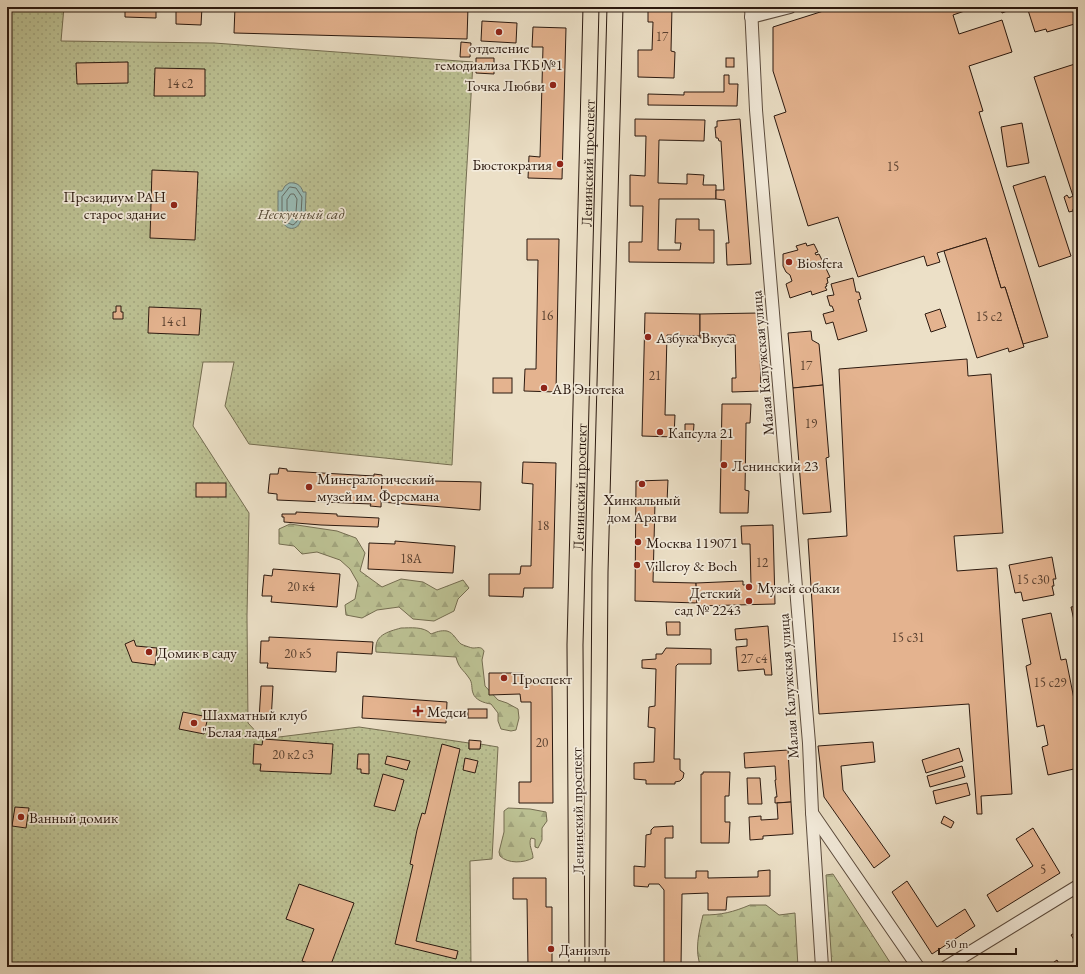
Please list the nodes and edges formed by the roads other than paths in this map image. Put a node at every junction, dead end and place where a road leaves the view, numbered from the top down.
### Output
1 (591, 7) edge
2 (615, 7) edge
3 (790, 7) edge
4 (751, 12) edge
5 (812, 812) junction
6 (1078, 886) edge
7 (577, 967) edge
8 (597, 967) edge
9 (822, 967) edge
10 (918, 967) edge
11 (946, 967) edge

1 - 7 main road, Ленинский проспект
2 - 8 main road, Ленинский проспект
3 - 4 street
4 - 5 street, Малая Калужская улица
5 - 9 street, Малая Калужская улица
5 - 10 street
6 - 11 street

